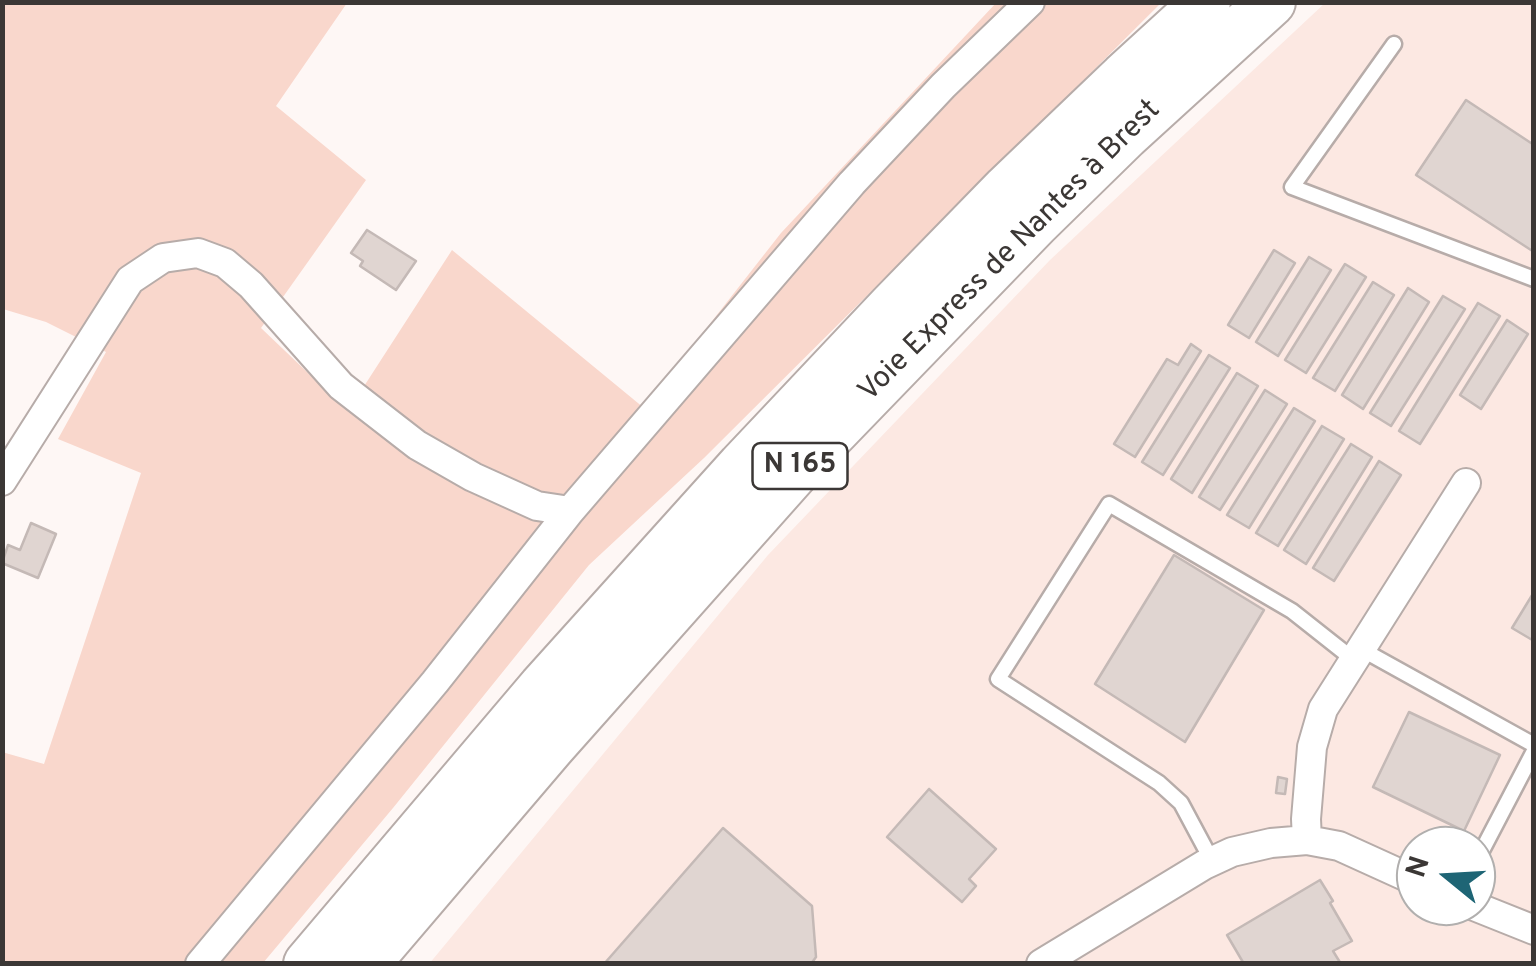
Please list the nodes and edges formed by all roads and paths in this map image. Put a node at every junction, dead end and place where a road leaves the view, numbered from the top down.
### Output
1 (1030, 2) edge
2 (1206, 2) edge
3 (1271, 2) edge
4 (1394, 44) dead end
5 (1534, 278) edge
6 (2, 481) edge
7 (1466, 482) dead end
8 (570, 511) junction
9 (1357, 655) junction
10 (1534, 748) edge
11 (1494, 826) edge
12 (1307, 840) junction
13 (1212, 861) junction
14 (1396, 872) edge
15 (1496, 915) edge
16 (1534, 930) edge
17 (200, 964) edge
18 (308, 964) edge
19 (365, 964) edge
20 (1040, 964) edge

1 - 8 street
2 - 18 highway, Voie Express de Nantes à Brest / N 165
3 - 19 highway, Voie Express de Nantes à Brest / N 165
4 - 5 lane
6 - 8 street
7 - 9 street
8 - 17 street
9 - 10 lane
9 - 12 street
9 - 13 lane
10 - 11 lane
12 - 13 street
12 - 14 street
13 - 20 street
15 - 16 street

